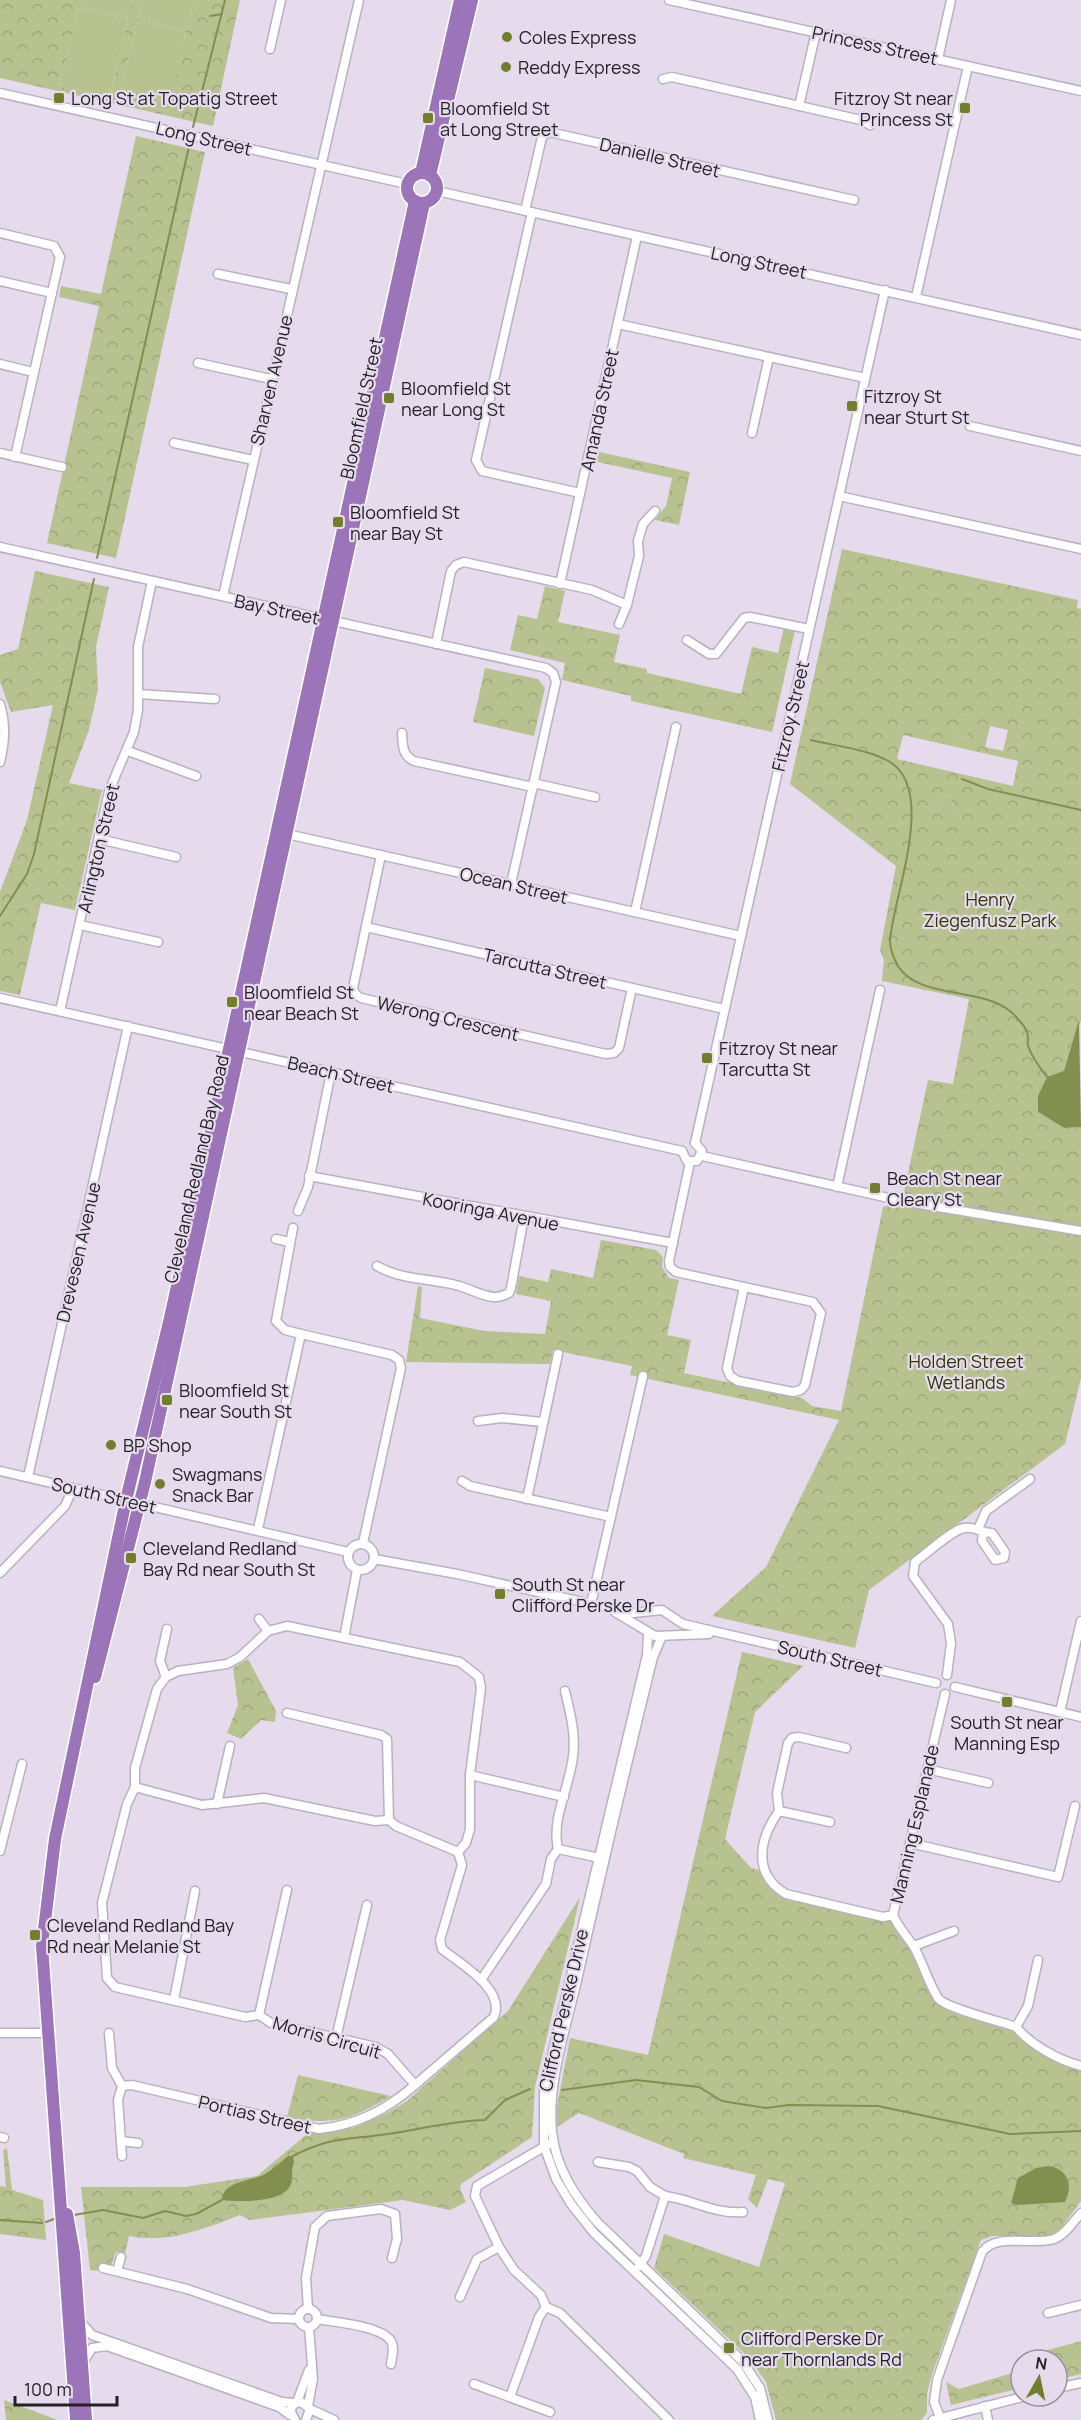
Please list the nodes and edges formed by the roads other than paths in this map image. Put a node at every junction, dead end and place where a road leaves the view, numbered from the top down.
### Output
1 (281, 0) edge
2 (359, 0) edge
3 (460, 0) edge
4 (472, 0) edge
5 (669, 0) edge
6 (951, 0) edge
7 (708, 4) edge
8 (816, 32) junction
9 (270, 49) dead end
10 (938, 59) junction
11 (968, 66) junction
12 (663, 79) dead end
13 (1081, 91) edge
14 (0, 93) edge
15 (799, 106) junction
16 (870, 125) dead end
17 (320, 164) junction
18 (425, 174) junction
19 (407, 184) junction
20 (437, 191) junction
21 (854, 200) dead end
22 (419, 202) junction
23 (528, 211) junction
24 (0, 233) edge
25 (637, 236) junction
26 (218, 274) dead end
27 (0, 281) edge
28 (291, 289) junction
29 (885, 290) junction
30 (52, 293) junction
31 (916, 297) junction
32 (618, 324) junction
33 (1081, 335) edge
34 (769, 357) junction
35 (198, 363) dead end
36 (0, 364) edge
37 (33, 372) junction
38 (865, 378) junction
39 (271, 379) junction
40 (970, 426) dead end
41 (752, 433) dead end
42 (174, 442) dead end
43 (1081, 451) edge
44 (0, 453) edge
45 (15, 457) junction
46 (253, 460) junction
47 (62, 467) dead end
48 (580, 493) junction
49 (839, 496) junction
50 (655, 511) dead end
51 (0, 548) edge
52 (1081, 549) edge
53 (152, 581) junction
54 (560, 584) junction
55 (223, 597) junction
56 (627, 605) junction
57 (328, 620) junction
58 (619, 624) dead end
59 (809, 629) junction
60 (687, 640) dead end
61 (436, 644) junction
62 (138, 694) junction
63 (215, 699) dead end
64 (0, 706) edge
65 (676, 727) dead end
66 (402, 733) dead end
67 (128, 751) junction
68 (0, 762) edge
69 (196, 776) dead end
70 (533, 785) junction
71 (595, 797) dead end
72 (287, 834) junction
73 (99, 839) junction
74 (381, 855) junction
75 (176, 857) dead end
76 (511, 884) junction
77 (635, 912) junction
78 (80, 925) junction
79 (366, 927) junction
80 (741, 936) junction
81 (158, 942) dead end
82 (632, 988) junction
83 (880, 990) dead end
84 (1, 1001) edge
85 (724, 1009) junction
86 (60, 1011) junction
87 (128, 1026) junction
88 (234, 1050) junction
89 (332, 1072) junction
90 (694, 1143) junction
91 (682, 1151) junction
92 (702, 1156) junction
93 (690, 1162) junction
94 (309, 1176) junction
95 (837, 1186) junction
96 (298, 1211) dead end
97 (524, 1217) junction
98 (293, 1228) dead end
99 (1081, 1231) edge
100 (276, 1239) dead end
101 (290, 1242) junction
102 (673, 1243) junction
103 (377, 1266) dead end
104 (744, 1287) junction
105 (301, 1334) junction
106 (558, 1354) dead end
107 (643, 1376) dead end
108 (478, 1421) dead end
109 (542, 1422) junction
110 (0, 1471) edge
111 (28, 1477) junction
112 (1030, 1479) dead end
113 (462, 1480) dead end
114 (73, 1488) junction
115 (527, 1498) junction
116 (126, 1500) junction
117 (140, 1503) junction
118 (610, 1517) junction
119 (258, 1529) junction
120 (363, 1543) junction
121 (348, 1552) junction
122 (374, 1559) junction
123 (357, 1570) junction
124 (0, 1573) edge
125 (591, 1604) junction
126 (610, 1609) junction
127 (650, 1612) junction
128 (259, 1618) dead end
129 (670, 1618) junction
130 (1081, 1621) edge
131 (167, 1629) dead end
132 (268, 1631) junction
133 (648, 1632) junction
134 (724, 1634) junction
135 (663, 1635) junction
136 (344, 1638) junction
137 (946, 1675) junction
138 (166, 1677) junction
139 (936, 1683) junction
140 (955, 1687) junction
141 (565, 1691) dead end
142 (945, 1694) junction
143 (1060, 1712) junction
144 (287, 1713) dead end
145 (1081, 1717) edge
146 (81, 1721) junction
147 (230, 1746) dead end
148 (846, 1748) dead end
149 (22, 1764) dead end
150 (927, 1769) junction
151 (470, 1775) junction
152 (988, 1783) dead end
153 (135, 1787) junction
154 (564, 1797) junction
155 (217, 1804) junction
156 (1075, 1806) dead end
157 (778, 1810) junction
158 (389, 1820) junction
159 (830, 1822) dead end
160 (910, 1843) junction
161 (558, 1849) junction
162 (0, 1851) edge
163 (458, 1852) junction
164 (602, 1858) junction
165 (195, 1890) dead end
166 (287, 1890) dead end
167 (367, 1905) dead end
168 (893, 1915) junction
169 (954, 1932) dead end
170 (914, 1947) junction
171 (1038, 1960) dead end
172 (481, 1980) junction
173 (174, 2000) junction
174 (259, 2015) junction
175 (1016, 2027) junction
176 (0, 2033) edge
177 (47, 2033) junction
178 (109, 2033) dead end
179 (336, 2038) junction
180 (1081, 2066) edge
181 (415, 2085) junction
182 (122, 2086) junction
183 (121, 2141) junction
184 (138, 2143) dead end
185 (553, 2143) junction
186 (544, 2146) junction
187 (122, 2156) dead end
188 (598, 2162) dead end
189 (58, 2166) junction
190 (665, 2196) junction
191 (743, 2212) dead end
192 (1081, 2213) edge
193 (499, 2247) junction
194 (74, 2253) junction
195 (121, 2257) dead end
196 (392, 2258) dead end
197 (637, 2267) junction
198 (103, 2268) dead end
199 (117, 2271) junction
200 (460, 2297) dead end
201 (1081, 2305) edge
202 (68, 2307) junction
203 (546, 2307) junction
204 (308, 2309) junction
205 (1048, 2313) dead end
206 (78, 2318) junction
207 (299, 2319) junction
208 (317, 2319) junction
209 (309, 2327) junction
210 (311, 2361) junction
211 (391, 2364) dead end
212 (82, 2366) junction
213 (474, 2384) dead end
214 (510, 2397) junction
215 (1009, 2400) edge
216 (296, 2403) junction
217 (985, 2406) junction
218 (309, 2408) junction
219 (550, 2412) dead end
220 (292, 2418) edge
221 (936, 2418) edge
222 (76, 2420) edge
223 (86, 2420) edge
224 (306, 2420) edge
225 (333, 2420) edge
226 (669, 2420) edge
227 (760, 2420) edge
228 (768, 2420) edge
229 (988, 2420) edge

1 - 9 street
2 - 17 street, Sharven Avenue
3 - 18 highway
4 - 18 highway
5 - 7 street, Princess Street
6 - 10 street
7 - 8 street, Princess Street
8 - 10 street, Princess Street
8 - 15 street
10 - 11 street, Princess Street
11 - 13 street, Princess Street
11 - 31 street
12 - 15 street
14 - 17 street, Long Street
15 - 16 street
17 - 19 street, Long Street
17 - 28 street, Sharven Avenue
18 - 19 highway
18 - 20 highway
19 - 22 highway
20 - 22 highway
20 - 23 street, Long Street
21 - 23 street, Danielle Street
22 - 57 highway, Bloomfield Street
23 - 25 street, Long Street
23 - 48 street, Danielle Street
24 - 30 street
25 - 29 street, Long Street
25 - 32 street, Amanda Street
26 - 28 street
27 - 30 street
28 - 39 street, Sharven Avenue
29 - 31 street, Long Street
29 - 38 street, Fitzroy Street
30 - 37 street
31 - 33 street, Long Street
32 - 34 street
32 - 48 street, Amanda Street
34 - 38 street
34 - 41 street
35 - 39 street
36 - 37 street
37 - 45 street
38 - 49 street, Fitzroy Street
39 - 46 street, Sharven Avenue
40 - 43 street
42 - 46 street
44 - 45 street
45 - 47 street
46 - 55 street, Sharven Avenue
48 - 54 street, Amanda Street
49 - 52 street
49 - 59 street, Fitzroy Street
50 - 56 street
51 - 53 street, Bay Street
53 - 55 street, Bay Street
53 - 62 street, Arlington Street
54 - 56 street
54 - 61 street
55 - 57 street, Bay Street
56 - 58 street
57 - 61 street, Bay Street
57 - 72 highway, Cleveland Redland Bay Road
57 - 88 highway, Cleveland Redland Bay Road
59 - 60 street
59 - 80 street, Fitzroy Street
61 - 70 street, Bay Street
62 - 63 street
62 - 67 street, Arlington Street
64 - 68 street
65 - 77 street
66 - 70 street
67 - 69 street
67 - 73 street, Arlington Street
70 - 71 street
70 - 76 street
72 - 74 street, Ocean Street
72 - 88 highway, Cleveland Redland Bay Road
73 - 75 street
73 - 78 street, Arlington Street
74 - 76 street, Ocean Street
74 - 79 street, Werong Crescent
76 - 77 street, Ocean Street
77 - 80 street, Ocean Street
78 - 81 street
78 - 86 street, Arlington Street
79 - 82 street, Tarcutta Street
79 - 82 street, Werong Crescent
80 - 85 street, Fitzroy Street
82 - 85 street, Tarcutta Street
83 - 95 street
84 - 86 street, Beach Street
85 - 90 street, Fitzroy Street
86 - 87 street, Beach Street
87 - 88 street, Beach Street
87 - 111 street, Drevesen Avenue
88 - 89 street, Beach Street
88 - 116 highway, Cleveland Redland Bay Road
88 - 117 highway, Cleveland Redland Bay Road
89 - 91 street, Beach Street
89 - 94 street
90 - 91 street
90 - 92 street
91 - 93 street
92 - 93 street
92 - 95 street
93 - 102 street
94 - 96 street
94 - 97 street, Kooringa Avenue
95 - 99 street
97 - 102 street, Kooringa Avenue
97 - 103 street
98 - 101 street
100 - 101 street
101 - 105 street
102 - 104 street
104 - 104 street
105 - 119 street
105 - 120 street
106 - 109 street
107 - 118 street
108 - 109 street
109 - 115 street
110 - 111 street, South Street
111 - 114 street, South Street
112 - 137 street
113 - 115 street
114 - 116 street, South Street
114 - 124 street
115 - 118 street
116 - 117 street, South Street
116 - 146 highway, Cleveland Redland Bay Road
117 - 119 street, South Street
117 - 146 highway, Cleveland Redland Bay Road
118 - 125 street
119 - 121 street, South Street
120 - 121 street
120 - 122 street
121 - 123 street
122 - 123 street
122 - 125 street, South Street
123 - 136 street
125 - 126 street, South Street
126 - 127 street, South Street
126 - 133 street, South Street
127 - 129 street, South Street
127 - 133 street
128 - 132 street
129 - 134 street, South Street
129 - 135 street
130 - 143 street
131 - 138 street
132 - 136 street
132 - 138 street
133 - 135 street, South Street
133 - 164 street, Clifford Perske Drive
134 - 135 street, South Street
134 - 139 street, South Street
135 - 164 street, Clifford Perske Drive
136 - 151 street
137 - 139 street
137 - 140 street
138 - 153 street, Morris Circuit
139 - 142 street
140 - 142 street
140 - 143 street
141 - 154 street
142 - 150 street, Manning Esplanade
143 - 145 street
144 - 158 street
146 - 177 highway, Cleveland Redland Bay Road
147 - 155 street
148 - 157 street
149 - 162 street
150 - 152 street
150 - 160 street, Manning Esplanade
151 - 154 street
151 - 163 street
153 - 155 street
153 - 173 street, Morris Circuit
154 - 161 street
155 - 158 street
156 - 160 street
157 - 159 street
157 - 168 street
158 - 163 street
160 - 168 street, Manning Esplanade
161 - 164 street
161 - 172 street
163 - 172 street
164 - 185 street, Clifford Perske Drive
164 - 186 street, Clifford Perske Drive
165 - 173 street
166 - 174 street
167 - 179 street
168 - 170 street, Manning Esplanade
169 - 170 street
170 - 175 street, Manning Esplanade
171 - 175 street
172 - 181 street
173 - 174 street, Morris Circuit
174 - 179 street, Morris Circuit
175 - 180 street, Manning Esplanade
176 - 177 street
177 - 189 highway, Cleveland Redland Bay Road
178 - 182 street
179 - 181 street, Morris Circuit
181 - 182 street, Portias Street
182 - 183 street
183 - 184 street
183 - 187 street
185 - 186 street
185 - 197 street, Clifford Perske Drive
186 - 193 street
186 - 197 street, Clifford Perske Drive
188 - 190 street
189 - 194 highway, Cleveland Redland Bay Road
189 - 202 highway, Cleveland Redland Bay Road
190 - 191 street
190 - 197 street
192 - 221 street
193 - 200 street
193 - 203 street
194 - 202 highway
194 - 206 highway, Cleveland Redland Bay Road
195 - 199 street
196 - 204 street
197 - 227 street, Clifford Perske Drive
197 - 228 street, Clifford Perske Drive
198 - 199 street
199 - 207 street
201 - 205 street
202 - 222 highway, Cleveland Redland Bay Road
203 - 214 street
203 - 226 street
204 - 207 street
204 - 208 street
206 - 212 highway, Cleveland Redland Bay Road
206 - 216 street
207 - 209 street
208 - 209 street
208 - 211 street
209 - 210 street
210 - 216 street
210 - 218 street
212 - 220 street
212 - 223 highway, Cleveland Redland Bay Road
213 - 214 street
214 - 219 street
215 - 217 street
216 - 218 street
216 - 220 street
217 - 221 street
217 - 229 street
218 - 224 street
218 - 225 street

